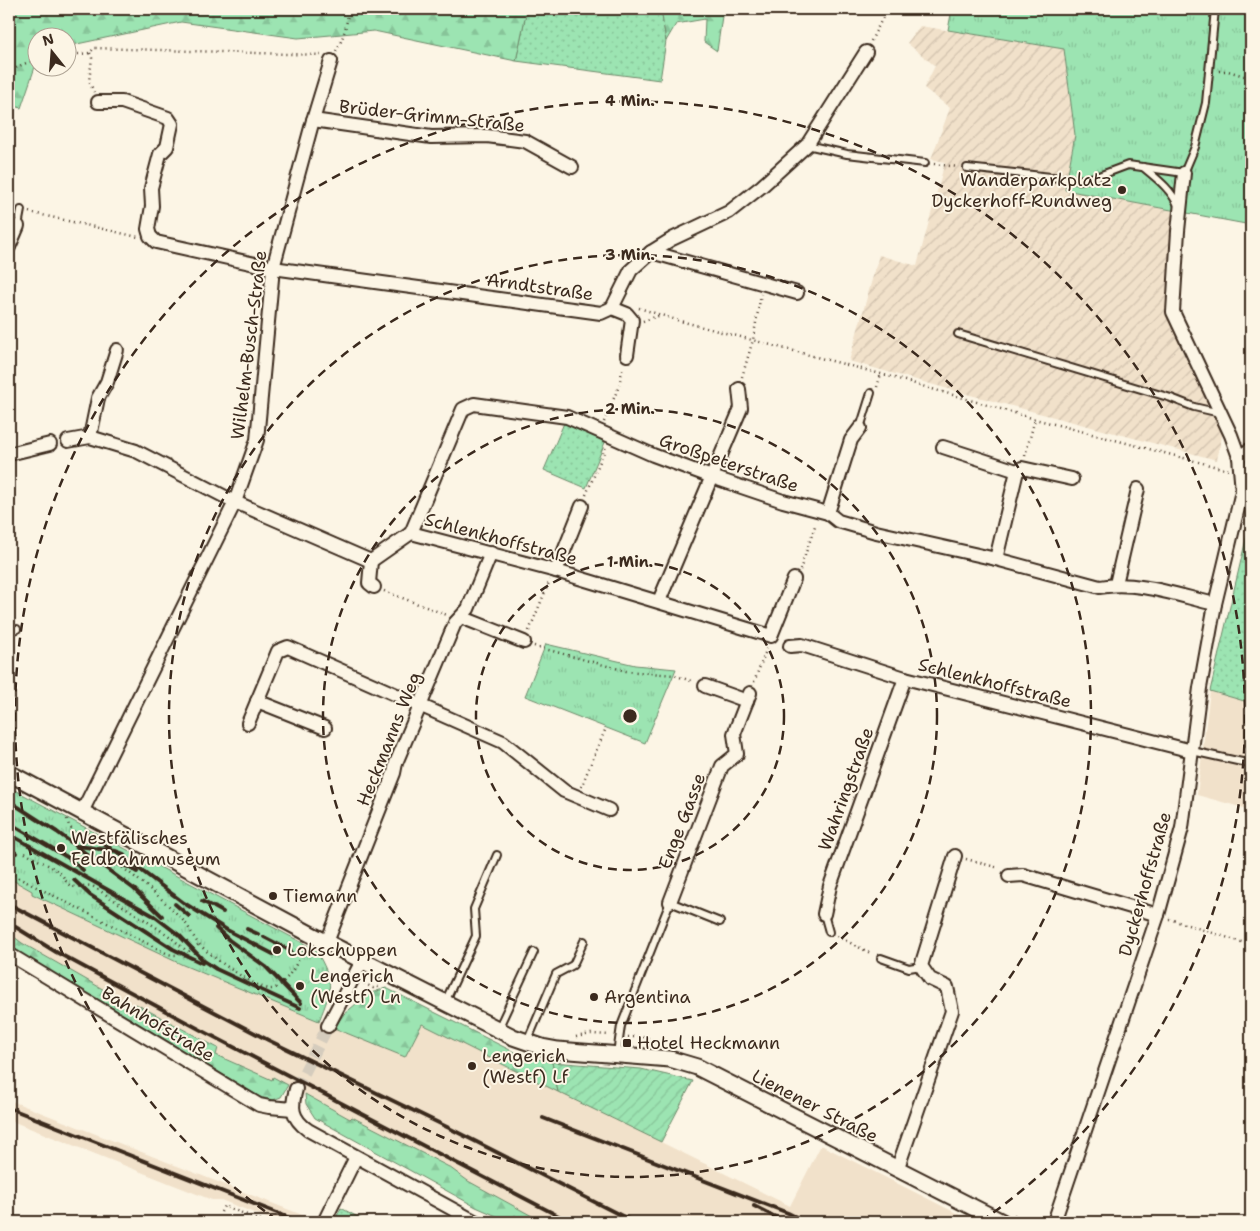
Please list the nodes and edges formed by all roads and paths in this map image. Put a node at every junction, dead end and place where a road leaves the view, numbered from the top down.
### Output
1 (348, 9) edge
2 (887, 9) edge
3 (1215, 9) edge
4 (866, 52) joint
5 (90, 53) junction
6 (78, 54) edge
7 (332, 58) junction
8 (28, 62) edge
9 (1210, 71) junction
10 (9, 75) edge
11 (1251, 78) edge
12 (98, 102) joint
13 (313, 120) junction
14 (807, 145) junction
15 (925, 163) joint
16 (572, 167) dead end
17 (1142, 167) junction
18 (967, 168) joint
19 (1184, 173) junction
20 (21, 210) joint
21 (1180, 211) junction
22 (18, 226) joint
23 (150, 236) junction
24 (9, 247) edge
25 (651, 252) junction
26 (273, 268) junction
27 (763, 283) junction
28 (797, 293) dead end
29 (1166, 299) dead end
30 (613, 304) junction
31 (1173, 312) junction
32 (662, 315) junction
33 (632, 320) junction
34 (958, 334) dead end
35 (753, 340) junction
36 (117, 350) dead end
37 (627, 355) joint
38 (739, 389) joint
39 (871, 393) dead end
40 (1221, 413) junction
41 (1035, 420) junction
42 (860, 428) joint
43 (606, 434) junction
44 (90, 437) junction
45 (68, 441) dead end
46 (50, 444) dead end
47 (943, 447) dead end
48 (1251, 449) edge
49 (9, 454) edge
50 (1239, 457) junction
51 (1215, 467) dead end
52 (1019, 469) junction
53 (712, 477) junction
54 (1072, 479) dead end
55 (1138, 489) dead end
56 (235, 502) junction
57 (582, 506) joint
58 (824, 512) junction
59 (411, 533) junction
60 (491, 553) junction
61 (996, 559) junction
62 (371, 561) junction
63 (556, 570) junction
64 (794, 579) joint
65 (1116, 584) junction
66 (374, 587) joint
67 (659, 601) junction
68 (1215, 604) junction
69 (461, 617) junction
70 (17, 629) dead end
71 (9, 631) edge
72 (771, 636) junction
73 (524, 642) joint
74 (790, 646) dead end
75 (548, 650) dead end
76 (905, 678) junction
77 (705, 686) joint
78 (749, 697) junction
79 (258, 701) junction
80 (421, 707) junction
81 (248, 723) dead end
82 (326, 728) dead end
83 (606, 728) dead end
84 (1192, 751) junction
85 (1251, 764) edge
86 (9, 773) edge
87 (577, 797) junction
88 (609, 810) dead end
89 (75, 813) junction
90 (25, 854) dead end
91 (497, 855) dead end
92 (955, 856) joint
93 (9, 873) edge
94 (1009, 876) joint
95 (670, 902) junction
96 (824, 914) joint
97 (1158, 916) junction
98 (720, 922) dead end
99 (829, 932) joint
100 (312, 934) junction
101 (584, 941) dead end
102 (327, 942) junction
103 (199, 944) junction
104 (1251, 945) edge
105 (188, 952) junction
106 (534, 952) dead end
107 (9, 954) edge
108 (881, 958) joint
109 (362, 960) junction
110 (921, 966) junction
111 (354, 977) junction
112 (386, 984) dead end
113 (444, 1002) junction
114 (328, 1026) tunnel mouth
115 (498, 1030) junction
116 (526, 1043) junction
117 (617, 1054) junction
118 (296, 1089) tunnel mouth
119 (293, 1109) junction
120 (356, 1157) junction
121 (897, 1170) junction
122 (221, 1212) dead end
123 (254, 1218) junction
124 (252, 1222) edge
125 (265, 1222) edge
126 (324, 1222) edge
127 (476, 1222) edge
128 (1002, 1222) edge
129 (1054, 1222) edge

1 - 7 path
2 - 4 path
3 - 9 lane, Dyckerhoffstraße
4 - 14 street, Arndtstraße
5 - 6 path
5 - 7 path
5 - 12 path
7 - 13 street, Wilhelm-Busch-Straße
8 - 10 path
9 - 11 path
9 - 19 lane, Dyckerhoffstraße
12 - 23 street
13 - 16 street, Brüder-Grimm-Straße
13 - 26 street, Wilhelm-Busch-Straße
14 - 15 lane
14 - 25 street, Arndtstraße
15 - 18 path
17 - 18 lane
17 - 19 lane
17 - 21 lane
19 - 21 street, Dyckerhoffstraße
20 - 22 lane
20 - 23 path
21 - 31 street, Dyckerhoffstraße
22 - 24 street
23 - 26 street, Arndtstraße
25 - 27 street
25 - 30 street, Arndtstraße
26 - 30 street, Arndtstraße
26 - 56 street, Wilhelm-Busch-Straße
27 - 28 street
27 - 35 path
29 - 31 lane
30 - 32 path
30 - 33 street
31 - 40 street, Dyckerhoffstraße
32 - 33 path
32 - 35 path
33 - 37 street
34 - 40 lane
35 - 38 path
35 - 41 path
36 - 44 street
37 - 43 path
38 - 53 street
39 - 42 lane
40 - 50 street, Dyckerhoffstraße
41 - 51 path
41 - 52 path
42 - 58 street
43 - 53 street, Großpeterstraße
43 - 57 path
43 - 59 street, Großpeterstraße
44 - 45 street
44 - 56 street
46 - 49 street
47 - 52 street
48 - 50 street
50 - 68 street, Dyckerhoffstraße
52 - 54 street
52 - 61 street
53 - 58 street, Großpeterstraße
53 - 67 street
55 - 65 street
56 - 62 street
56 - 89 street, Wilhelm-Busch-Straße
57 - 63 street
58 - 61 street, Großpeterstraße
58 - 64 path
59 - 60 street, Schlenkhoffstraße
59 - 62 street, Schlenkhoffstraße
60 - 63 street, Schlenkhoffstraße
60 - 69 street, Heckmanns Weg
61 - 65 street, Großpeterstraße
62 - 66 street
63 - 67 street, Schlenkhoffstraße
63 - 73 path
64 - 72 street
65 - 68 street, Großpeterstraße
66 - 69 path
67 - 72 street, Schlenkhoffstraße
68 - 84 street, Dyckerhoffstraße
69 - 73 street
69 - 80 street, Heckmanns Weg
70 - 71 lane
72 - 78 path
74 - 76 street, Schlenkhoffstraße
75 - 77 path
76 - 84 street, Schlenkhoffstraße
76 - 96 street, Wahringstraße
77 - 78 street
78 - 95 street, Enge Gasse
79 - 80 street
79 - 81 street
79 - 82 street
80 - 87 street
80 - 102 street, Heckmanns Weg
83 - 87 path
84 - 85 lane
84 - 97 street, Dyckerhoffstraße
86 - 89 street, Lienener Straße
87 - 88 street
89 - 100 street, Lienener Straße
89 - 103 path
90 - 105 path
91 - 113 lane
92 - 94 path
92 - 110 street
93 - 105 path
94 - 97 street
95 - 98 lane
95 - 117 lane, Enge Gasse
96 - 99 lane
97 - 104 path
97 - 129 street, Dyckerhoffstraße
99 - 108 path
100 - 102 street, Lienener Straße
100 - 103 path
101 - 116 lane
102 - 109 street, Lienener Straße
103 - 105 path
106 - 115 lane
107 - 119 street, Bahnhofstraße
108 - 110 lane
109 - 111 street
109 - 113 street, Lienener Straße
110 - 121 street
111 - 112 path
111 - 114 street
113 - 115 street, Lienener Straße
115 - 116 street, Lienener Straße
116 - 117 street, Lienener Straße
117 - 121 street, Lienener Straße
118 - 119 street
119 - 120 street
120 - 126 street
120 - 127 street
121 - 128 street, Lienener Straße
122 - 123 path
123 - 124 path
123 - 125 path

